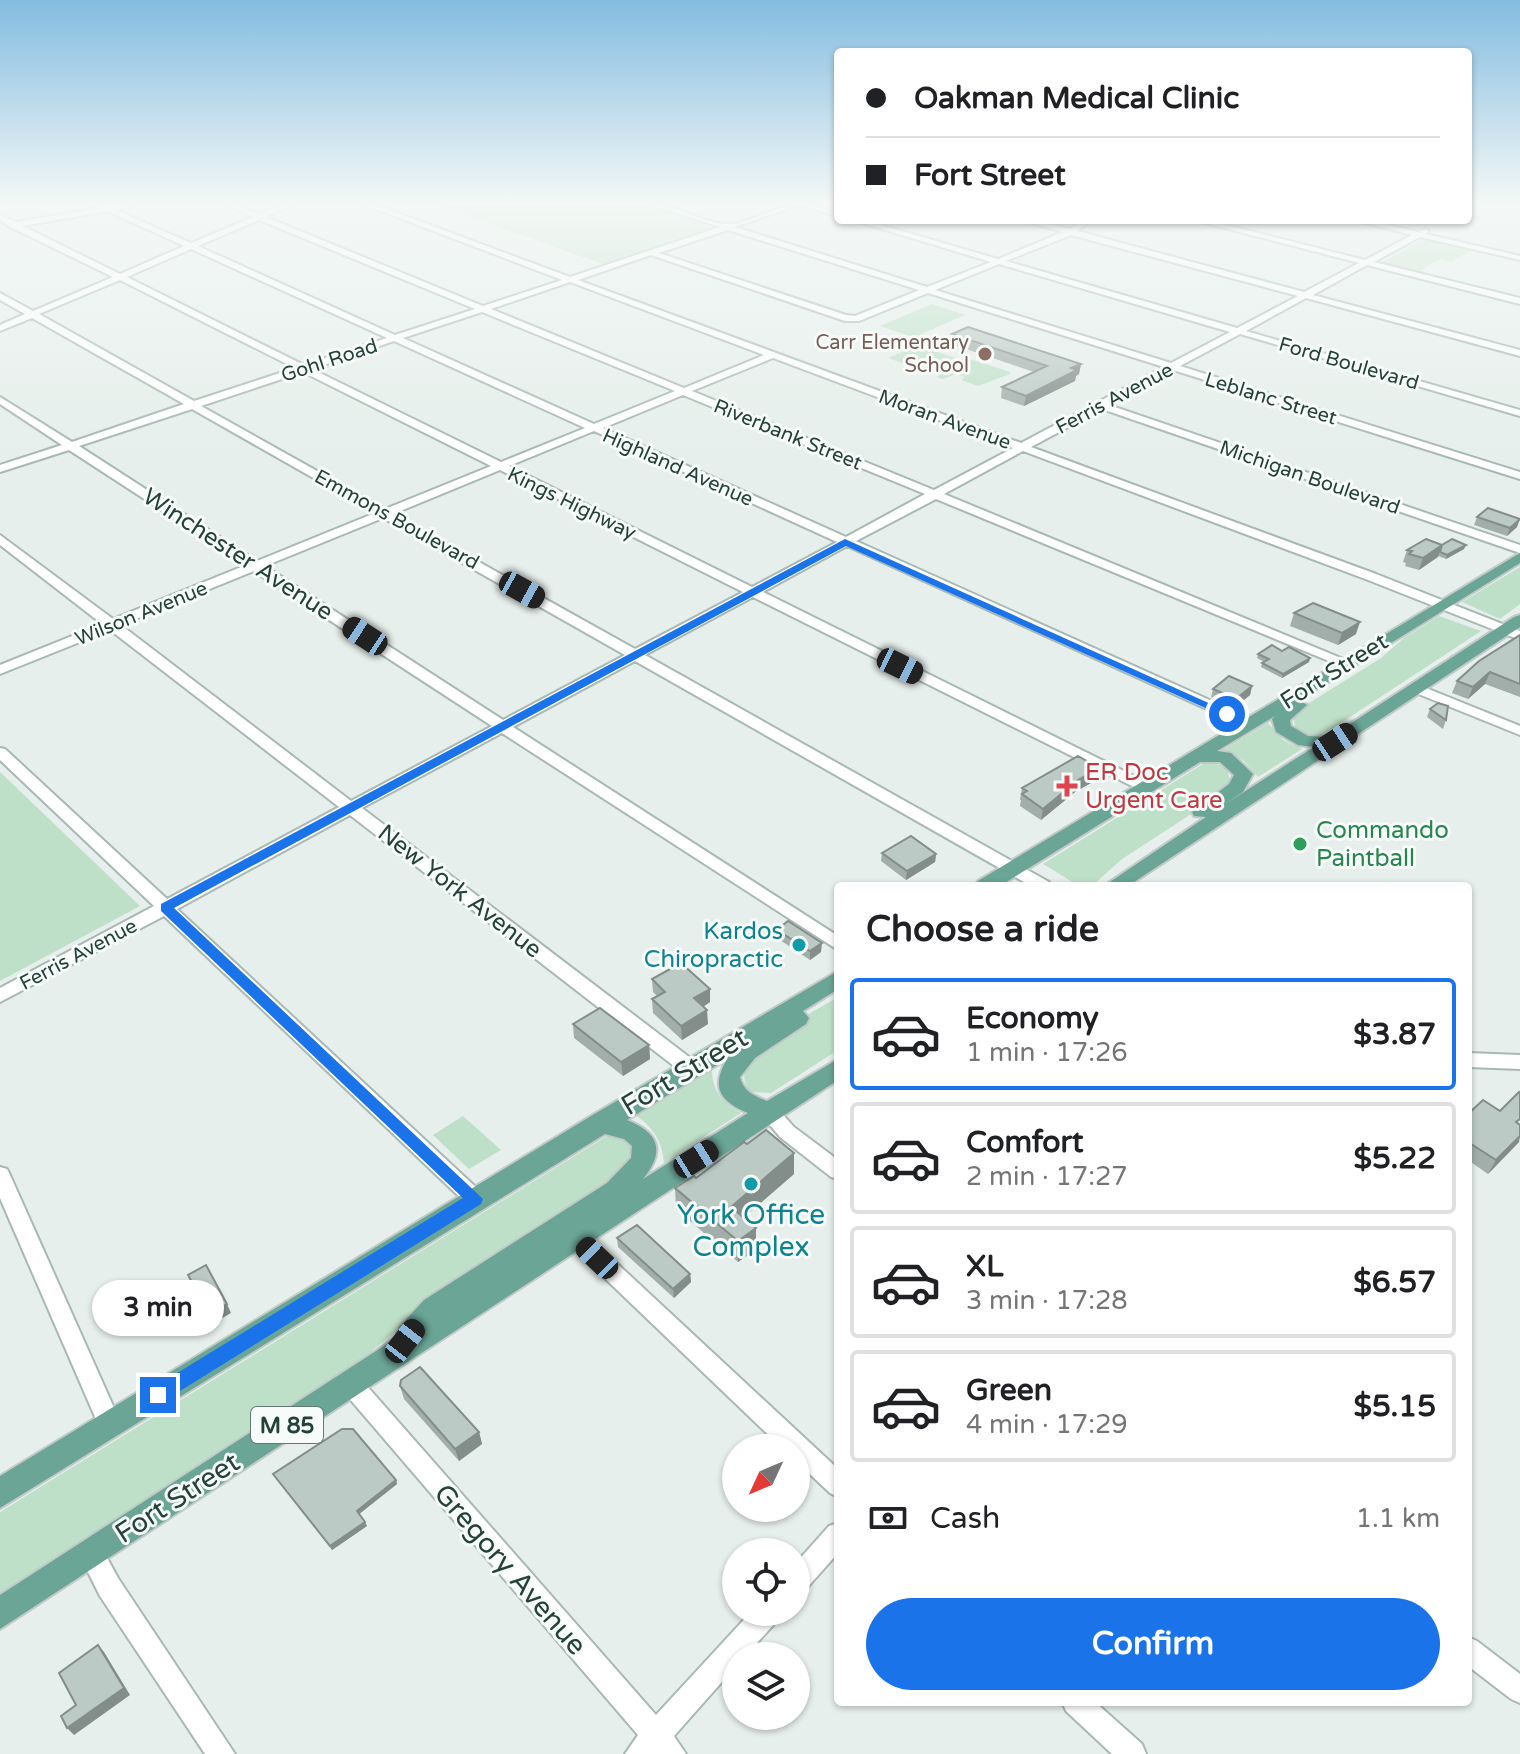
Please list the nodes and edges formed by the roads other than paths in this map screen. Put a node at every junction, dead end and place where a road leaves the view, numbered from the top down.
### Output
1 (97, 287) edge
2 (140, 287) edge
3 (280, 287) edge
4 (428, 287) edge
5 (549, 287) edge
6 (588, 287) edge
7 (755, 287) edge
8 (917, 287) edge
9 (935, 287) edge
10 (1086, 287) edge
11 (1276, 287) edge
12 (1321, 287) edge
13 (1464, 287) edge
14 (927, 290) junction
15 (1306, 295) junction
16 (0, 296) edge
17 (1520, 301) edge
18 (14, 304) junction
19 (482, 309) junction
20 (0, 310) edge
21 (32, 314) junction
22 (0, 328) edge
23 (1237, 331) junction
24 (394, 338) junction
25 (1520, 353) edge
26 (772, 355) junction
27 (1172, 367) junction
28 (303, 368) junction
29 (683, 390) junction
30 (0, 400) edge
31 (193, 405) junction
32 (1100, 405) junction
33 (1520, 413) edge
34 (592, 428) junction
35 (71, 445) junction
36 (1022, 448) junction
37 (499, 466) junction
38 (0, 469) edge
39 (1520, 476) edge
40 (935, 494) junction
41 (385, 513) junction
42 (0, 539) edge
43 (845, 542) junction
44 (1520, 549) edge
45 (1520, 557) edge
46 (256, 566) junction
47 (752, 592) junction
48 (1442, 604) junction
49 (1520, 620) edge
50 (111, 625) junction
51 (1512, 633) edge
52 (637, 654) junction
53 (1352, 659) junction
54 (0, 670) edge
55 (1416, 688) junction
56 (1249, 723) junction
57 (503, 726) junction
58 (1520, 731) edge
59 (1323, 745) junction
60 (0, 752) edge
61 (1197, 756) junction
62 (1145, 787) junction
63 (351, 807) junction
64 (1144, 865) junction
65 (1013, 868) junction
66 (991, 882) edge
67 (1036, 882) edge
68 (1120, 882) edge
69 (165, 908) junction
70 (834, 941) edge
71 (834, 981) edge
72 (834, 994) edge
73 (0, 996) edge
74 (1472, 1060) edge
75 (1520, 1062) edge
76 (690, 1068) junction
77 (834, 1071) edge
78 (770, 1113) junction
79 (599, 1123) junction
80 (834, 1168) edge
81 (0, 1175) edge
82 (475, 1199) junction
83 (574, 1236) junction
84 (395, 1355) junction
85 (351, 1384) junction
86 (110, 1425) junction
87 (834, 1481) edge
88 (0, 1493) edge
89 (834, 1539) edge
90 (91, 1554) junction
91 (810, 1566) edge
92 (0, 1613) edge
93 (756, 1626) edge
94 (1472, 1653) edge
95 (1520, 1690) edge
96 (1079, 1706) edge
97 (655, 1748) edge
98 (221, 1754) edge
99 (1132, 1754) edge

1 - 21 street
2 - 28 street, Kings Highway
3 - 24 street, Highland Avenue
4 - 19 street, Riverbank Street
5 - 19 street, Gohl Road
6 - 26 street, Moran Avenue
7 - 14 street
8 - 14 street, Leblanc Street
9 - 14 street
10 - 23 street, Ford Boulevard
11 - 15 street
12 - 15 street, Ferris Avenue
13 - 17 street
14 - 27 street, Leblanc Street
15 - 23 street, Ferris Avenue
15 - 25 street
16 - 18 street, Emmons Boulevard
18 - 20 street
18 - 21 street, Emmons Boulevard
19 - 24 street, Gohl Road
19 - 29 street, Riverbank Street
21 - 22 street
21 - 31 street, Emmons Boulevard
23 - 27 street, Ferris Avenue
23 - 33 street, Ford Boulevard
24 - 28 street, Gohl Road
24 - 34 street, Highland Avenue
26 - 29 street, Wilson Avenue
26 - 36 street, Moran Avenue
27 - 32 street, Ferris Avenue
27 - 39 street, Leblanc Street
28 - 31 street, Gohl Road
28 - 37 street, Kings Highway
29 - 34 street, Wilson Avenue
29 - 40 street, Riverbank Street
30 - 35 street, Winchester Avenue
31 - 35 street, Gohl Road
31 - 41 street, Emmons Boulevard
32 - 36 street, Ferris Avenue
32 - 44 street, Michigan Boulevard
34 - 37 street, Wilson Avenue
34 - 43 street, Highland Avenue
35 - 38 street, Gohl Road
35 - 46 street, Winchester Avenue
36 - 40 street, Ferris Avenue
36 - 48 street, Moran Avenue
37 - 41 street, Wilson Avenue
37 - 47 street, Kings Highway
40 - 43 street, Ferris Avenue
40 - 53 street, Riverbank Street
41 - 46 street, Wilson Avenue
41 - 52 street, Emmons Boulevard
42 - 50 street, New York Avenue
43 - 47 street, Ferris Avenue
43 - 56 street, Highland Avenue
45 - 48 main road, Fort Street
46 - 50 street, Wilson Avenue
46 - 57 street, Winchester Avenue
47 - 52 street, Ferris Avenue
47 - 62 street, Kings Highway
48 - 51 street, Moran Avenue
48 - 53 main road, Fort Street
49 - 51 main road
50 - 54 street, Wilson Avenue
50 - 63 street, New York Avenue
51 - 55 main road
52 - 57 street, Ferris Avenue
52 - 65 street, Emmons Boulevard
53 - 56 main road, Fort Street
53 - 59 main road
55 - 58 street
55 - 59 main road
56 - 61 main road, Fort Street
57 - 63 street, Ferris Avenue
57 - 70 street, Winchester Avenue
59 - 64 main road
60 - 69 street
61 - 62 main road, Fort Street
61 - 64 main road
62 - 65 main road, Fort Street
63 - 69 street, Ferris Avenue
63 - 76 street, New York Avenue
64 - 68 main road
65 - 66 main road, Fort Street
65 - 67 street, Emmons Boulevard
69 - 73 street, Ferris Avenue
69 - 82 street
71 - 76 main road, Fort Street
72 - 78 main road
74 - 75 street
76 - 79 main road, Fort Street
77 - 78 main road, Fort Street / M 85
78 - 80 street
78 - 83 main road, Fort Street / M 85
79 - 82 main road, Fort Street
79 - 84 main road
81 - 86 street
82 - 86 main road, Fort Street
83 - 84 main road, Fort Street / M 85
83 - 87 street
84 - 85 main road, Fort Street / M 85
85 - 90 main road, Fort Street / M 85
85 - 97 street, Gregory Avenue
86 - 88 main road, Fort Street
89 - 91 street
90 - 92 main road, Fort Street / M 85
90 - 98 street
93 - 97 street
94 - 95 street
96 - 99 street

